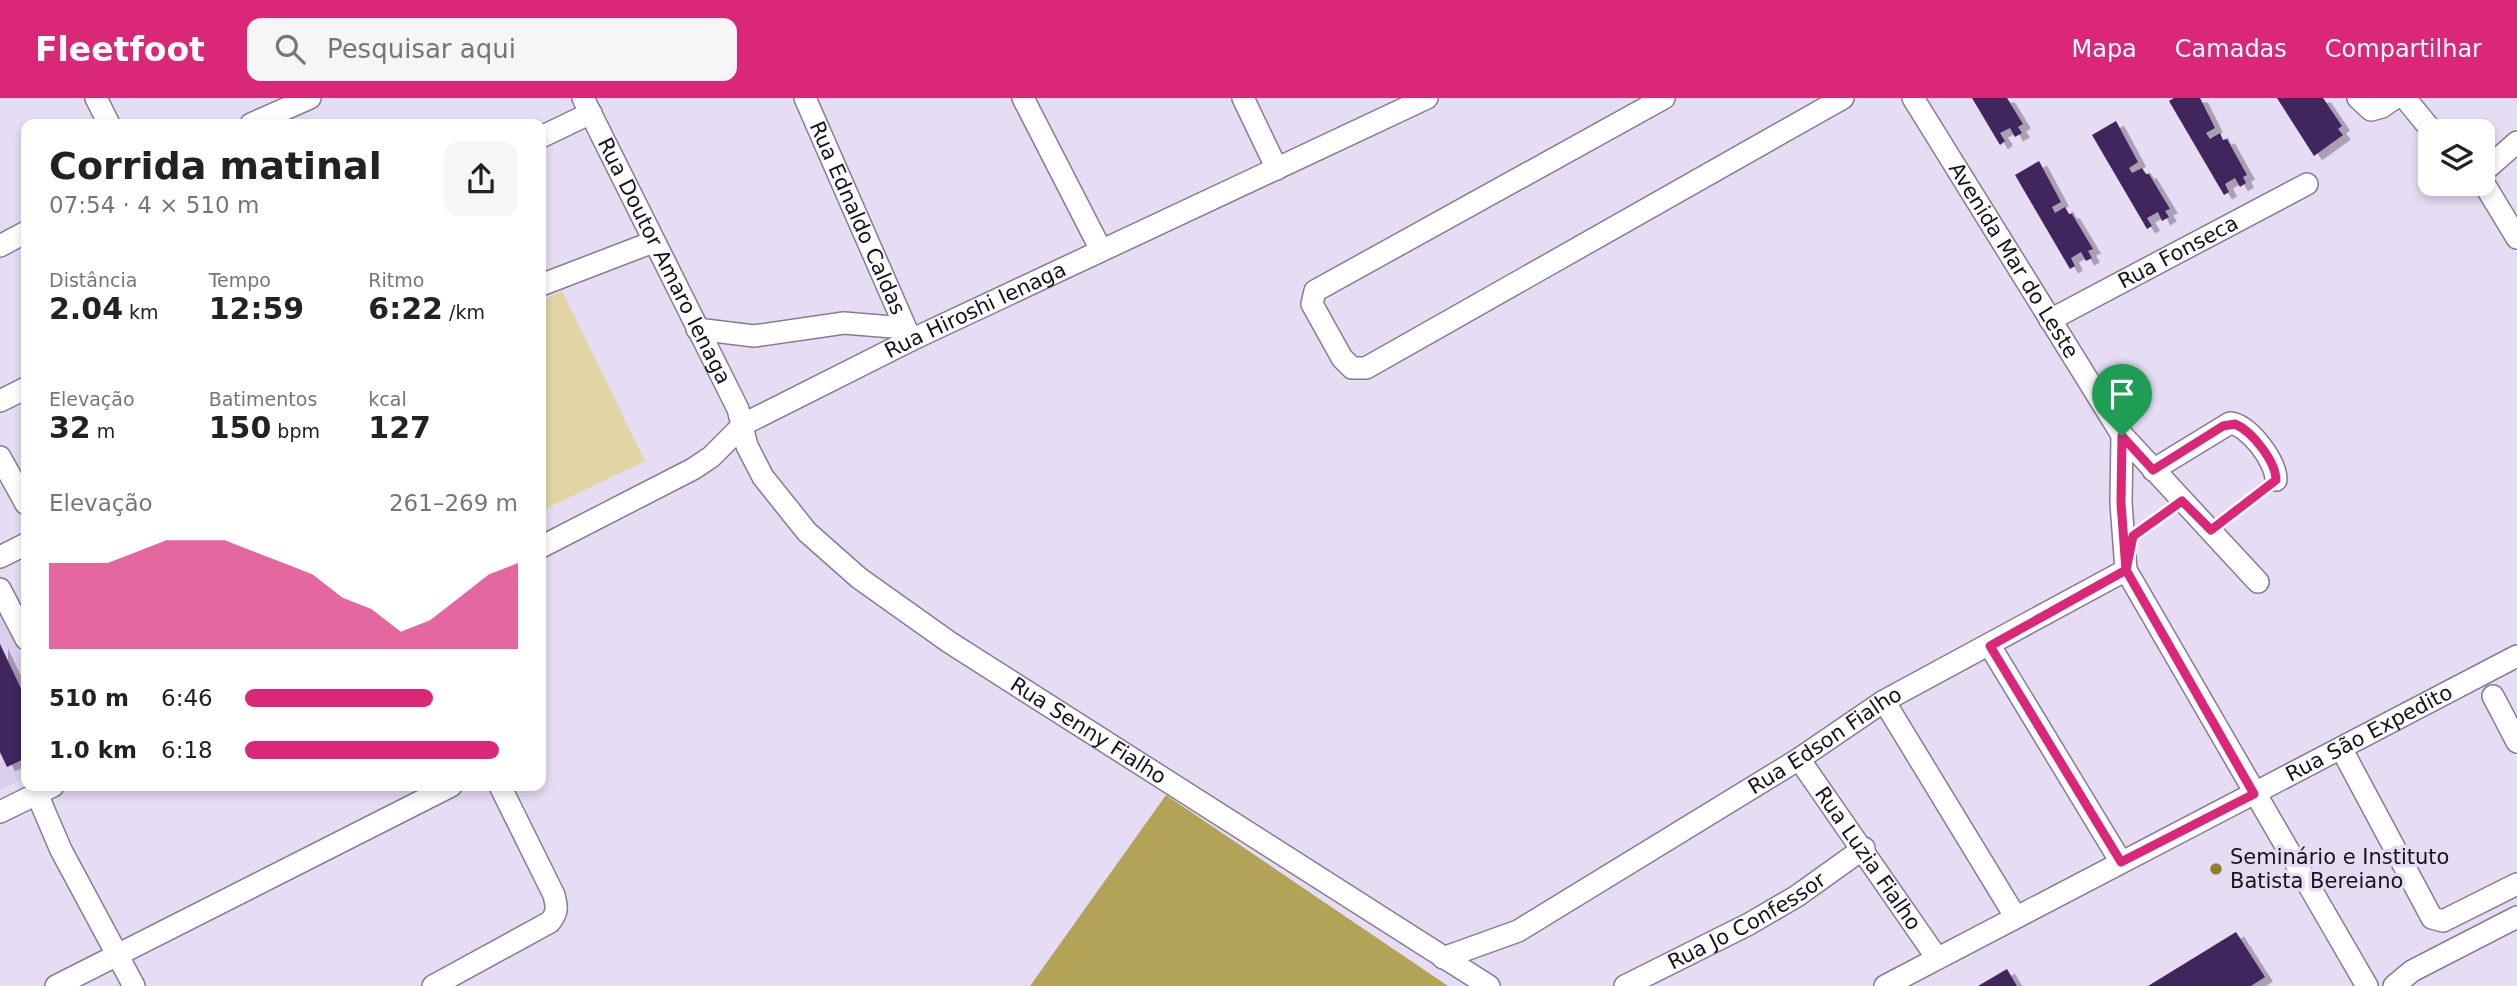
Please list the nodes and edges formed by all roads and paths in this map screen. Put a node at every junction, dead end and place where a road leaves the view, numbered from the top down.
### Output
1 (96, 98) edge
2 (310, 98) edge
3 (805, 98) edge
4 (1023, 98) edge
5 (1243, 98) edge
6 (1427, 98) edge
7 (1664, 98) edge
8 (1843, 98) edge
9 (1913, 98) edge
10 (2358, 98) edge
11 (2405, 98) edge
12 (2388, 103) edge
13 (587, 106) edge
14 (106, 119) edge
15 (262, 119) edge
16 (2422, 119) edge
17 (546, 134) edge
18 (2517, 142) edge
19 (2495, 161) edge
20 (1277, 169) junction
21 (2307, 184) dead end
22 (2492, 196) edge
23 (21, 235) edge
24 (2517, 237) edge
25 (653, 242) junction
26 (0, 246) edge
27 (1101, 250) junction
28 (546, 283) edge
29 (2050, 320) junction
30 (697, 329) junction
31 (908, 334) junction
32 (21, 390) edge
33 (0, 401) edge
34 (744, 424) junction
35 (2122, 436) junction
36 (0, 457) edge
37 (2153, 470) junction
38 (2276, 480) joint
39 (21, 496) edge
40 (2182, 501) junction
41 (2211, 530) junction
42 (2133, 536) dead end
43 (546, 544) edge
44 (21, 546) edge
45 (0, 557) edge
46 (2126, 570) junction
47 (2258, 582) dead end
48 (0, 589) edge
49 (21, 629) edge
50 (1990, 646) junction
51 (2517, 656) edge
52 (2493, 696) dead end
53 (1884, 701) junction
54 (2517, 742) edge
55 (2341, 748) junction
56 (1799, 759) junction
57 (43, 791) edge
58 (45, 791) edge
59 (442, 791) edge
60 (502, 791) edge
61 (2254, 794) junction
62 (0, 812) edge
63 (1864, 848) junction
64 (2121, 862) junction
65 (2517, 884) edge
66 (2015, 916) junction
67 (2517, 917) edge
68 (117, 956) junction
69 (1443, 958) junction
70 (1937, 958) junction
71 (56, 986) edge
72 (134, 986) edge
73 (433, 986) edge
74 (1489, 986) edge
75 (1625, 986) edge
76 (1885, 986) edge
77 (2367, 986) edge
78 (2394, 986) edge

1 - 14 street
2 - 15 street
3 - 31 street, Rua Ednaldo Caldas
4 - 27 street
5 - 20 street
6 - 20 street, Rua Hiroshi Ienaga
7 - 8 street
9 - 29 street, Avenida Mar do Leste
10 - 12 street
11 - 16 street
13 - 17 street
13 - 25 street, Rua Doutor Amaro Ienaga
18 - 19 street
20 - 27 street, Rua Hiroshi Ienaga
21 - 29 street, Rua Fonseca
22 - 24 street
23 - 26 street
25 - 28 street
25 - 30 street, Rua Doutor Amaro Ienaga
27 - 31 street, Rua Hiroshi Ienaga
29 - 35 street, Avenida Mar do Leste
30 - 31 street
30 - 34 street, Rua Doutor Amaro Ienaga
31 - 34 street, Rua Hiroshi Ienaga
32 - 33 street
34 - 43 street, Rua Hiroshi Ienaga
34 - 69 street, Rua Senny Fialho
35 - 37 street, Avenida Mar do Leste
35 - 46 street
36 - 39 street
37 - 38 street
37 - 40 street, Avenida Mar do Leste
38 - 41 path
40 - 41 street, Avenida Mar do Leste
40 - 42 path
41 - 47 street, Avenida Mar do Leste
44 - 45 street
46 - 50 street, Rua Edson Fialho
46 - 61 street
48 - 49 street
50 - 53 street, Rua Edson Fialho
50 - 64 street
51 - 55 street, Rua São Expedito
52 - 54 street
53 - 56 street, Rua Edson Fialho
53 - 66 street
55 - 61 street, Rua São Expedito
55 - 65 street
56 - 63 street, Rua Luzia Fialho
56 - 69 street, Rua Edson Fialho
57 - 62 street
58 - 68 street
59 - 68 street
60 - 73 street
61 - 64 street, Rua São Expedito
61 - 77 street
63 - 70 street, Rua Luzia Fialho
63 - 75 street, Rua Jo Confessor
64 - 66 street, Rua São Expedito
66 - 70 street, Rua São Expedito
67 - 78 street
68 - 71 street
68 - 72 street
69 - 74 street, Rua Senny Fialho
70 - 76 street, Rua São Expedito

